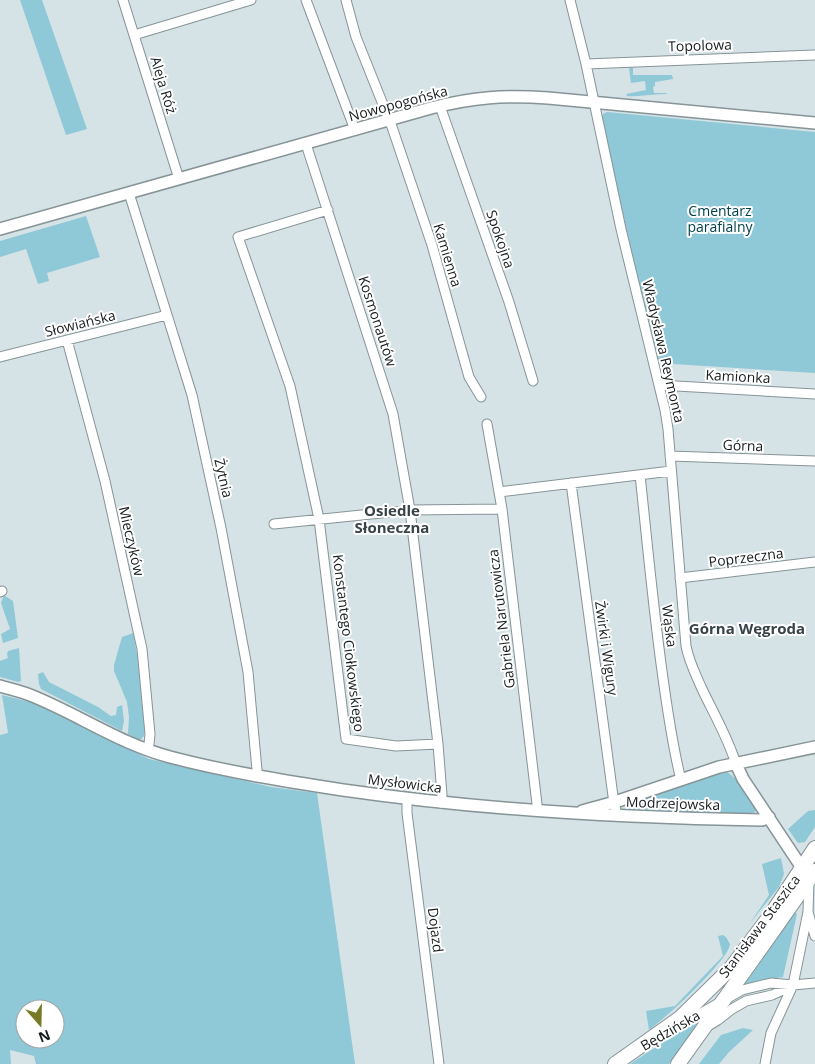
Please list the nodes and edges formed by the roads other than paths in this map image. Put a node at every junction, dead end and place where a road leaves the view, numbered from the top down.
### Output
1 (123, 0) edge
2 (251, 0) edge
3 (306, 0) edge
4 (346, 0) edge
5 (570, 0) edge
6 (134, 35) junction
7 (815, 56) edge
8 (586, 64) junction
9 (594, 102) junction
10 (440, 106) junction
11 (390, 120) junction
12 (815, 123) edge
13 (356, 130) junction
14 (306, 144) junction
15 (180, 179) junction
16 (129, 193) junction
17 (328, 210) junction
18 (0, 229) edge
19 (168, 315) junction
20 (67, 340) junction
21 (0, 357) edge
22 (534, 381) dead end
23 (659, 385) junction
24 (815, 394) edge
25 (481, 397) dead end
26 (487, 424) dead end
27 (670, 456) junction
28 (815, 461) edge
29 (671, 471) junction
30 (640, 475) junction
31 (571, 483) junction
32 (499, 492) junction
33 (502, 508) junction
34 (410, 510) junction
35 (319, 519) junction
36 (274, 524) dead end
37 (815, 562) edge
38 (680, 578) junction
39 (0, 686) edge
40 (438, 744) junction
41 (815, 747) edge
42 (147, 750) junction
43 (736, 764) junction
44 (255, 776) junction
45 (681, 780) junction
46 (407, 799) junction
47 (615, 802) junction
48 (441, 803) junction
49 (536, 811) junction
50 (576, 814) junction
51 (617, 816) junction
52 (768, 817) junction
53 (815, 848) edge
54 (809, 873) edge
55 (808, 912) junction
56 (815, 936) edge
57 (815, 983) edge
58 (793, 985) junction
59 (725, 998) junction
60 (703, 1029) junction
61 (653, 1038) junction
62 (439, 1064) edge
63 (615, 1064) edge
64 (678, 1064) edge
65 (765, 1064) edge

1 - 6 street, Aleja Róż
2 - 6 street
3 - 13 street
4 - 11 street, Kamienna
5 - 8 street, Władysława Reymonta
6 - 15 street, Aleja Róż
7 - 8 street, Topolowa
8 - 9 street, Władysława Reymonta
9 - 10 street, Nowopogońska
9 - 12 street, Nowopogońska
9 - 23 street, Władysława Reymonta
10 - 11 street, Nowopogońska
10 - 22 street, Spokojna
11 - 13 street, Nowopogońska
11 - 25 street, Kamienna
13 - 14 street, Nowopogońska
14 - 15 street, Nowopogońska
14 - 17 street, Kosmonautów
15 - 16 street, Nowopogońska
16 - 18 street, Nowopogońska
16 - 19 street, Żytnia
17 - 34 street, Kosmonautów
17 - 35 street, Konstantego Ciołkowskiego
19 - 20 street, Słowiańska
19 - 44 street, Żytnia
20 - 21 street, Słowiańska
20 - 42 street, Mieczyków
23 - 24 street, Kamionka
23 - 27 street, Władysława Reymonta
26 - 32 street, Gabriela Narutowicza
27 - 28 street, Górna
27 - 29 street, Władysława Reymonta
29 - 30 street
29 - 38 street, Władysława Reymonta
30 - 31 street
30 - 45 street, Wąska
31 - 32 street
31 - 47 street, Żwirki i Wigury
32 - 33 street, Gabriela Narutowicza
33 - 34 street
33 - 49 street, Gabriela Narutowicza
34 - 35 street
34 - 40 street, Kosmonautów
35 - 36 street
35 - 40 street, Konstantego Ciołkowskiego
37 - 38 street, Poprzeczna
38 - 43 street, Władysława Reymonta
39 - 42 street, Mysłowicka
40 - 48 street, Kosmonautów
41 - 43 street, Mysłowicka
42 - 44 street, Mysłowicka
43 - 45 street, Mysłowicka
43 - 52 street
44 - 46 street, Mysłowicka
45 - 47 street, Mysłowicka
46 - 48 street, Mysłowicka
46 - 62 street, Dojazd
47 - 50 street, Mysłowicka
47 - 51 street, Żwirki i Wigury
48 - 49 street, Mysłowicka
49 - 50 street, Mysłowicka
50 - 51 street, Modrzejowska
51 - 52 street, Modrzejowska
52 - 54 street
53 - 54 main road, Stanisława Staszica
54 - 55 street
54 - 59 main road, Stanisława Staszica
54 - 61 main road, Stanisława Staszica
55 - 56 street
55 - 58 street
57 - 58 street, Będzińska
58 - 59 street, Będzińska
58 - 60 street, Będzińska
58 - 65 street
59 - 60 main road, Będzińska
59 - 61 street, Będzińska
60 - 64 main road, Będzińska
61 - 63 main road, Będzińska

